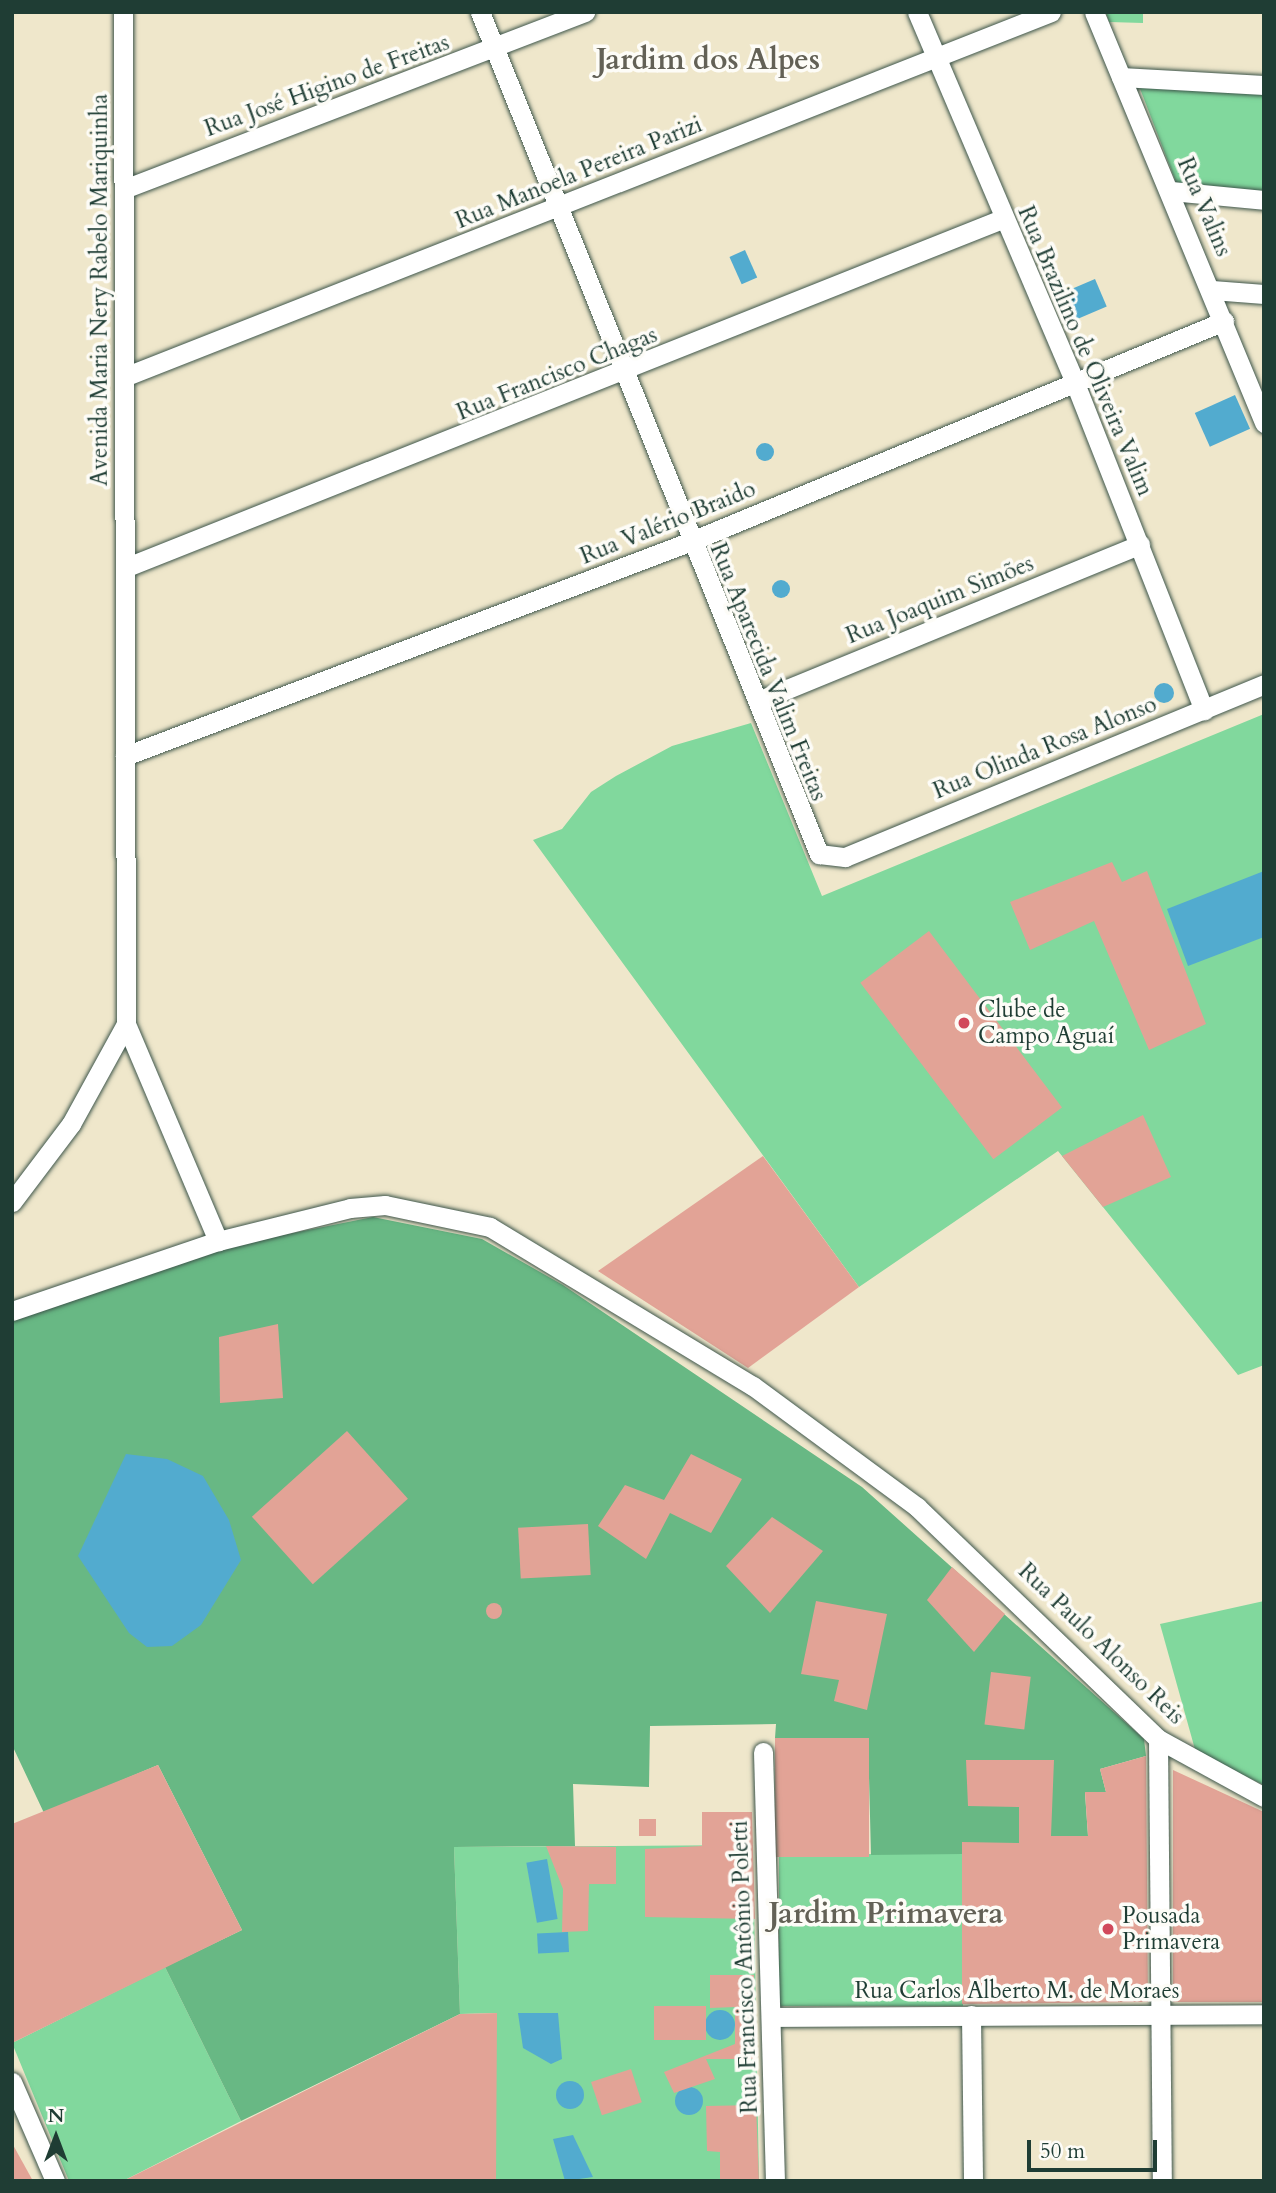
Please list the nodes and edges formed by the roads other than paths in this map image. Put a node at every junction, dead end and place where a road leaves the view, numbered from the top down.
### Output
1 (123, 12) edge
2 (480, 12) edge
3 (584, 12) edge
4 (917, 12) edge
5 (1051, 12) edge
6 (1094, 12) edge
7 (496, 50) junction
8 (935, 60) junction
9 (1121, 77) junction
10 (1264, 85) edge
11 (124, 188) junction
12 (1171, 191) junction
13 (1264, 200) edge
14 (560, 206) junction
15 (1002, 219) junction
16 (1212, 290) junction
17 (1264, 294) edge
18 (1224, 321) junction
19 (628, 373) junction
20 (124, 377) junction
21 (1075, 383) junction
22 (1259, 397) edge
23 (1264, 423) edge
24 (689, 542) junction
25 (1140, 544) junction
26 (127, 567) junction
27 (1264, 684) edge
28 (758, 701) junction
29 (1204, 710) junction
30 (125, 756) junction
31 (845, 857) joint
32 (126, 1024) junction
33 (12, 1202) edge
34 (218, 1241) junction
35 (12, 1311) edge
36 (1158, 1739) junction
37 (763, 1752) dead end
38 (1264, 1797) edge
39 (1264, 2014) edge
40 (971, 2015) junction
41 (1161, 2015) junction
42 (771, 2017) junction
43 (12, 2082) edge
44 (18, 2110) edge
45 (55, 2181) edge
46 (775, 2181) edge
47 (973, 2181) edge
48 (1162, 2181) edge

1 - 11 street, Avenida Maria Nery Rabelo Mariquinha
2 - 7 street, Rua Aparecida Valim Freitas
3 - 7 street, Rua José Higino de Freitas
4 - 8 street, Rua Brazilino de Oliveira Valim
5 - 8 street, Rua Manoela Pereira Parizi
6 - 9 street, Rua Valins
7 - 11 street, Rua José Higino de Freitas
7 - 14 street, Rua Aparecida Valim Freitas
8 - 14 street, Rua Manoela Pereira Parizi
8 - 15 street, Rua Brazilino de Oliveira Valim
9 - 10 street
9 - 12 street, Rua Valins
11 - 20 street, Avenida Maria Nery Rabelo Mariquinha
12 - 13 street
12 - 16 street, Rua Valins
14 - 19 street, Rua Aparecida Valim Freitas
14 - 20 street, Rua Manoela Pereira Parizi
15 - 19 street, Rua Francisco Chagas
15 - 21 street, Rua Brazilino de Oliveira Valim
16 - 17 street
16 - 18 street, Rua Valins
18 - 21 street, Rua Valério Braido
18 - 22 street, Rua Valins
19 - 24 street, Rua Aparecida Valim Freitas
19 - 26 street, Rua Francisco Chagas
20 - 26 street, Avenida Maria Nery Rabelo Mariquinha
21 - 24 street, Rua Valério Braido
21 - 25 street, Rua Brazilino de Oliveira Valim
22 - 23 street, Rua Valins
24 - 28 street, Rua Aparecida Valim Freitas
24 - 30 street, Rua Valério Braido
25 - 28 street, Rua Joaquim Simões
25 - 29 street, Rua Brazilino de Oliveira Valim
26 - 30 street, Avenida Maria Nery Rabelo Mariquinha
27 - 29 street, Rua Olinda Rosa Alonso
28 - 31 street, Rua Aparecida Valim Freitas
29 - 31 street, Rua Olinda Rosa Alonso
30 - 32 street, Avenida Maria Nery Rabelo Mariquinha
32 - 33 street
32 - 34 street
34 - 35 street, Rua Paulo Alonso Reis
34 - 36 street, Rua Paulo Alonso Reis
36 - 38 street, Rua Paulo Alonso Reis
36 - 41 street
37 - 42 street, Rua Francisco Antônio Poletti
39 - 41 street, Rua Carlos Alberto M. de Moraes
40 - 41 street, Rua Carlos Alberto M. de Moraes
40 - 42 street, Rua Carlos Alberto M. de Moraes
40 - 47 street
41 - 48 street
42 - 46 street, Rua Francisco Antônio Poletti
43 - 44 street
44 - 45 street

